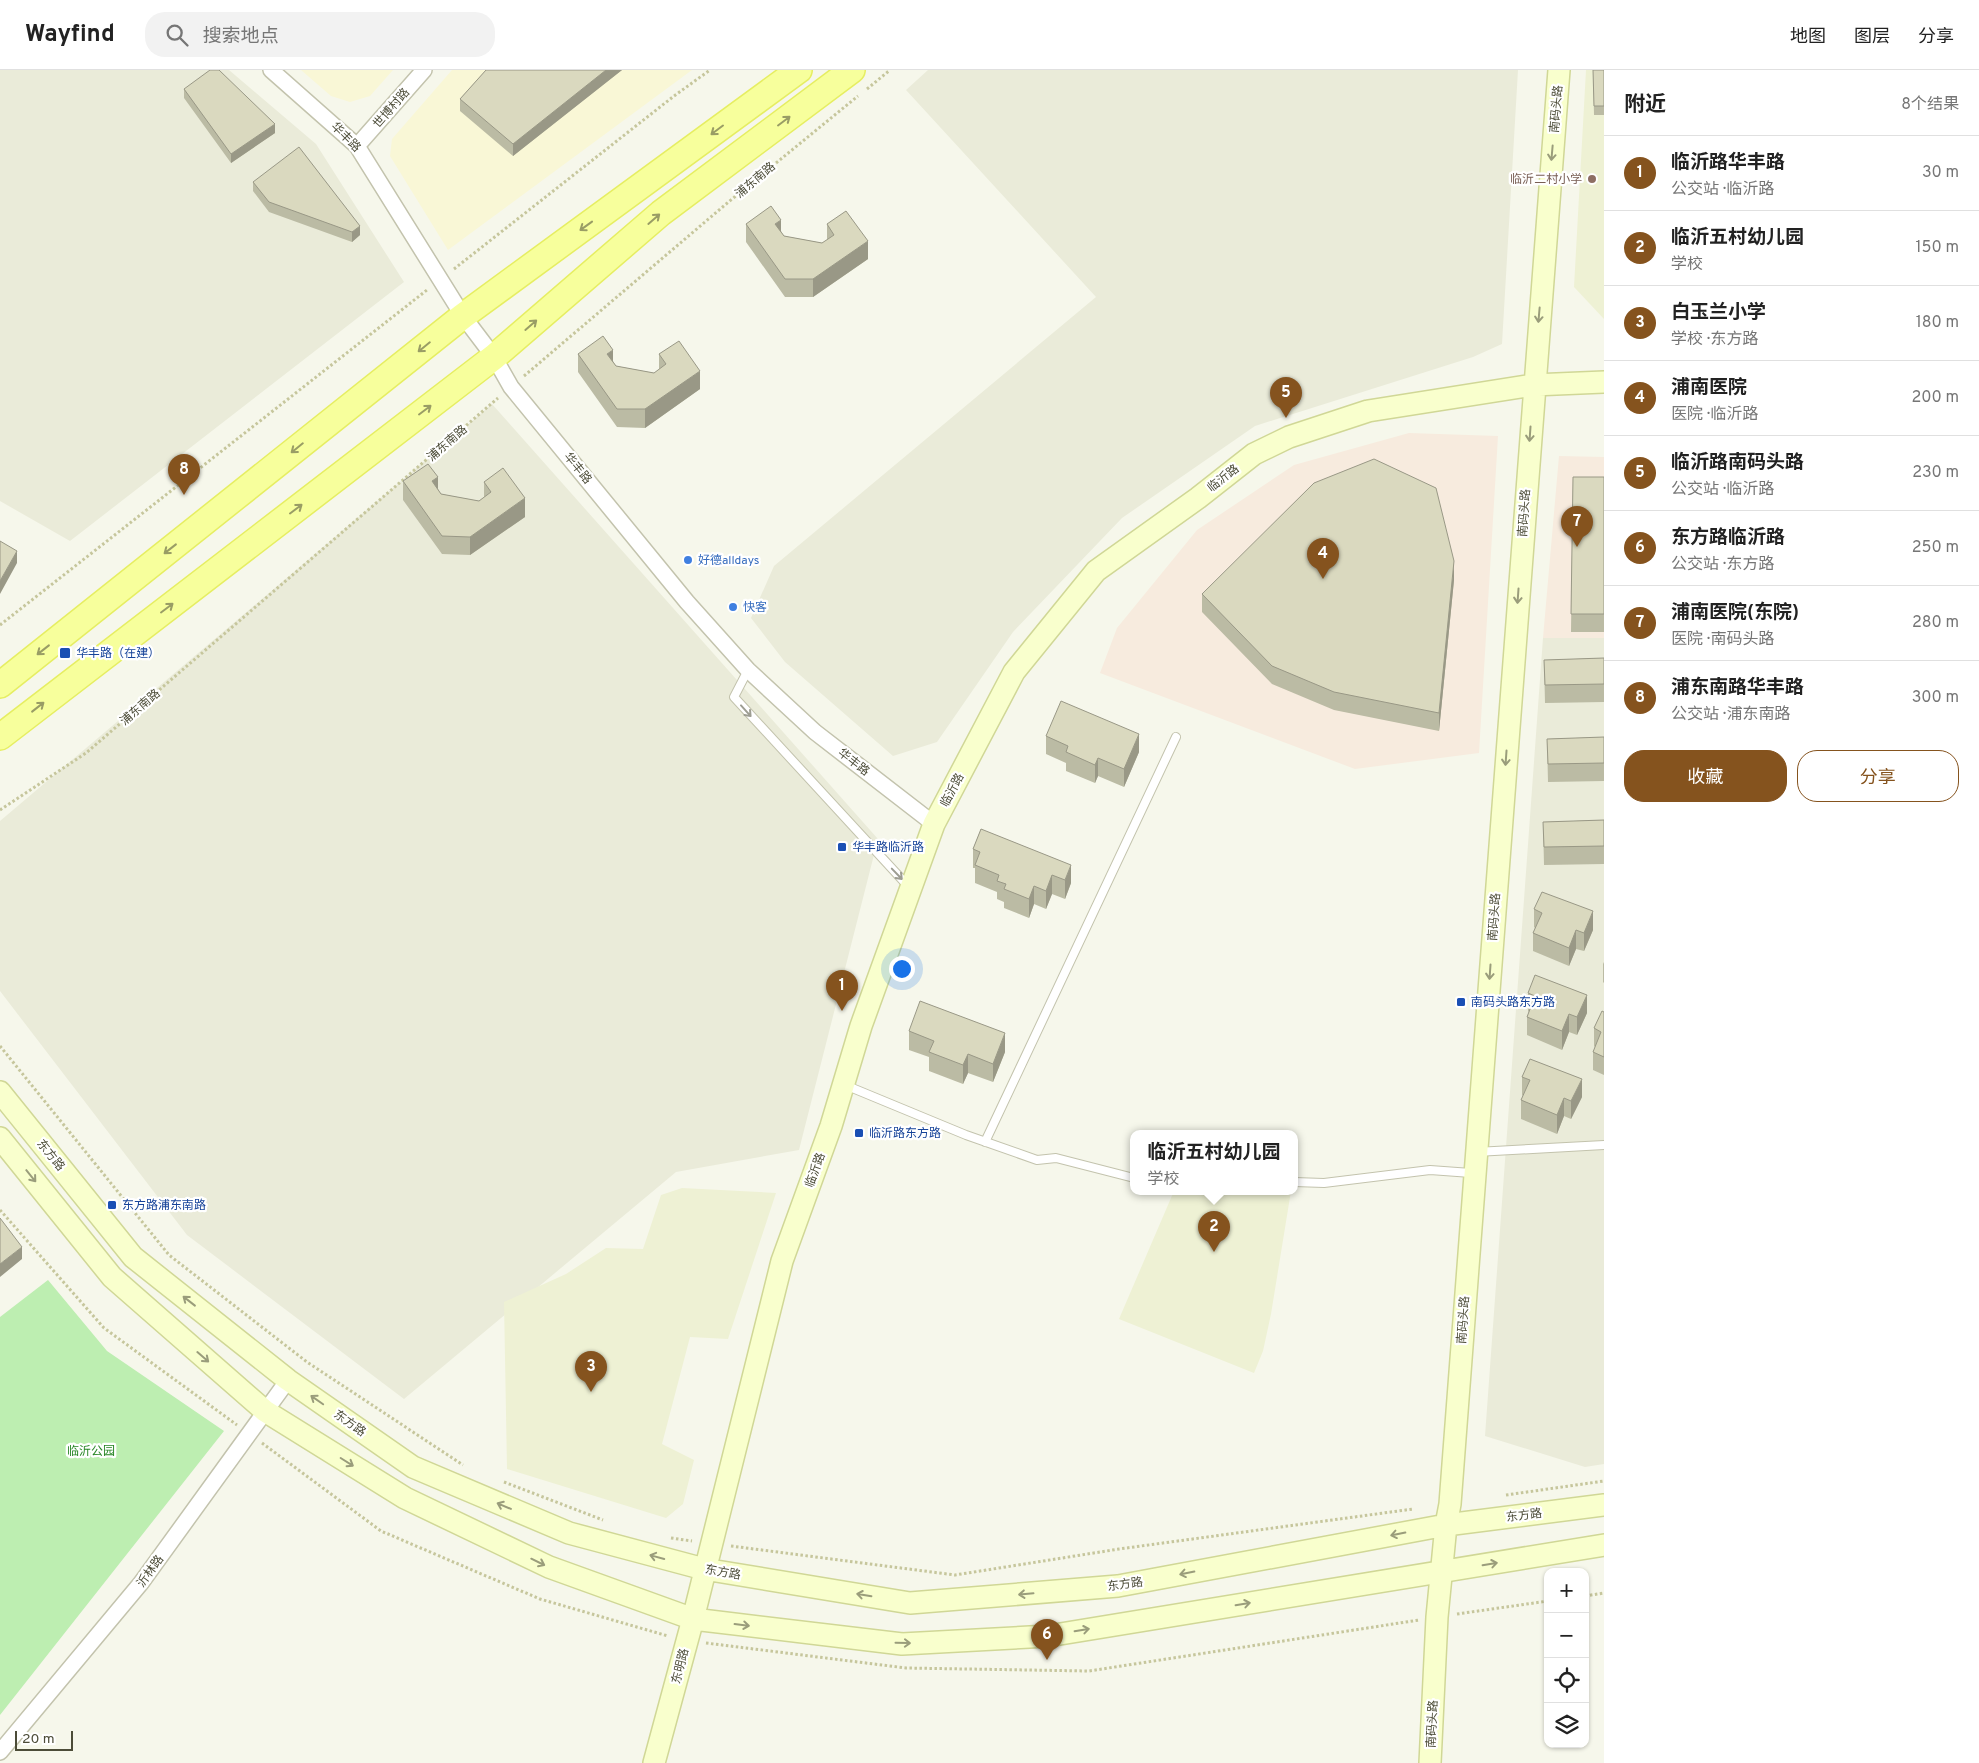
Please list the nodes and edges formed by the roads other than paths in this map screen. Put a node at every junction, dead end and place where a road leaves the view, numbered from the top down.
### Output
1 (271, 70) edge
2 (424, 70) edge
3 (798, 70) edge
4 (852, 70) edge
5 (1559, 70) edge
6 (357, 146) junction
7 (463, 316) junction
8 (494, 357) junction
9 (1604, 382) edge
10 (1533, 385) junction
11 (748, 670) junction
12 (0, 685) edge
13 (0, 737) edge
14 (1176, 737) dead end
15 (934, 824) junction
16 (911, 889) junction
17 (843, 1085) junction
18 (0, 1092) edge
19 (0, 1138) edge
20 (985, 1142) junction
21 (1604, 1145) edge
22 (1473, 1163) junction
23 (1130, 1177) edge
24 (1298, 1182) edge
25 (288, 1380) junction
26 (265, 1411) junction
27 (1604, 1505) edge
28 (1446, 1525) junction
29 (1604, 1545) edge
30 (704, 1569) junction
31 (1442, 1571) junction
32 (693, 1619) junction
33 (0, 1752) edge
34 (654, 1763) edge
35 (1430, 1763) edge

1 - 6 street, 华丰路
2 - 6 street, 世博村路
3 -> 7 main road
8 -> 4 main road
5 -> 10 main road, 南码头路
6 - 7 street, 华丰路
7 - 8 street, 华丰路
7 -> 12 main road
8 - 11 street, 华丰路
13 -> 8 main road
9 - 10 main road, 临沂路
10 - 15 main road, 临沂路
10 -> 22 main road, 南码头路
11 - 15 street, 华丰路
11 -> 16 lane
14 - 20 lane
15 - 16 main road, 临沂路
16 - 17 main road, 临沂路
17 - 20 lane
17 - 30 main road, 临沂路
25 -> 18 main road, 东方路
19 -> 26 main road
20 - 23 lane
21 - 22 lane
22 - 24 lane
22 - 28 main road, 南码头路
25 - 26 street, 沂林路
30 -> 25 main road, 东方路
26 -> 32 main road
26 - 33 street, 沂林路
27 - 28 main road, 东方路
28 -> 30 main road, 东方路
28 - 31 main road, 南码头路
31 -> 29 main road
30 - 32 main road, 东明路
32 -> 31 main road
31 - 35 main road, 南码头路
32 - 34 main road, 东明路

